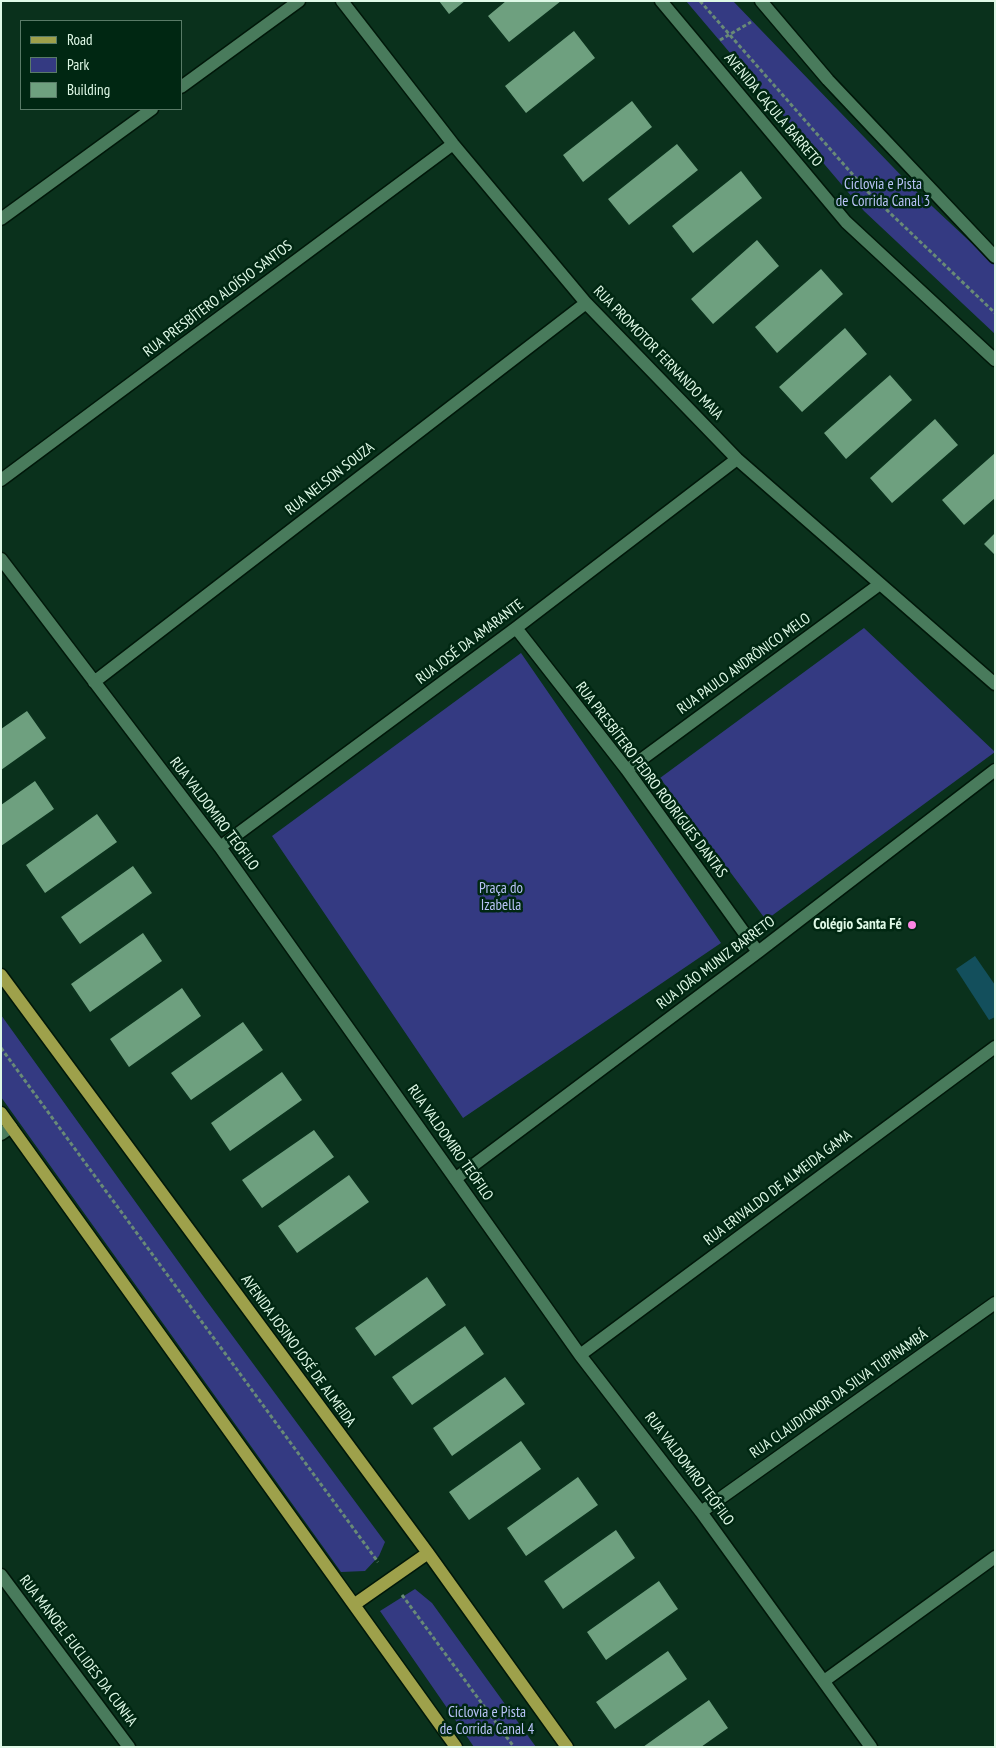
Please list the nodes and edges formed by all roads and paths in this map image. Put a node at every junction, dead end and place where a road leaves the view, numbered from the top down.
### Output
1 (299, 1) edge
2 (342, 1) edge
3 (662, 1) edge
4 (700, 1) edge
5 (761, 1) edge
6 (769, 11) junction
7 (729, 35) junction
8 (702, 51) junction
9 (182, 87) edge
10 (151, 110) edge
11 (453, 144) junction
12 (1, 220) edge
13 (995, 257) edge
14 (586, 303) junction
15 (995, 313) edge
16 (995, 360) edge
17 (737, 459) junction
18 (1, 480) edge
19 (1, 559) edge
20 (880, 584) junction
21 (516, 628) junction
22 (94, 682) junction
23 (995, 684) edge
24 (627, 770) junction
25 (995, 770) edge
26 (220, 846) junction
27 (758, 952) junction
28 (1, 975) edge
29 (995, 1047) edge
30 (1, 1048) edge
31 (1, 1113) edge
32 (6, 1130) edge
33 (455, 1179) junction
34 (995, 1303) edge
35 (580, 1355) junction
36 (701, 1512) junction
37 (428, 1553) junction
38 (995, 1557) edge
39 (1, 1575) edge
40 (391, 1580) junction
41 (355, 1604) junction
42 (824, 1681) junction
43 (129, 1747) edge
44 (456, 1747) edge
45 (514, 1747) edge
46 (567, 1747) edge
47 (871, 1747) edge

1 - 9 street
2 - 11 street, RUA PROMOTOR FERNANDO MAIA
3 - 8 street, AVENIDA CAÇULA BARRETO
4 - 7 path
5 - 6 street
6 - 7 path
6 - 13 street
7 - 8 path
7 - 15 path
8 - 16 street, AVENIDA CAÇULA BARRETO
10 - 12 street
11 - 14 street, RUA PROMOTOR FERNANDO MAIA
11 - 18 street, RUA PRESBÍTERO ALOÍSIO SANTOS
14 - 17 street, RUA PROMOTOR FERNANDO MAIA
14 - 22 street, RUA NELSON SOUZA
17 - 20 street, RUA PROMOTOR FERNANDO MAIA
17 - 21 street, RUA JOSÉ DA AMARANTE
19 - 22 street, RUA VALDOMIRO TEÓFILO
20 - 23 street, RUA PROMOTOR FERNANDO MAIA
20 - 24 street, RUA PAULO ANDRÔNICO MELO
21 - 24 street, RUA PRESBÍTERO PEDRO RODRIGUES DANTAS
21 - 26 street, RUA JOSÉ DA AMARANTE
22 - 26 street, RUA VALDOMIRO TEÓFILO
24 - 27 street, RUA PRESBÍTERO PEDRO RODRIGUES DANTAS
25 - 27 street, RUA JOÃO MUNIZ BARRETO
26 - 33 street, RUA VALDOMIRO TEÓFILO
27 - 33 street, RUA JOÃO MUNIZ BARRETO
28 - 37 main road, AVENIDA JOSINO JOSÉ DE ALMEIDA
29 - 35 street, RUA ERIVALDO DE ALMEIDA GAMA
30 - 40 path
31 - 32 main road
32 - 41 main road
33 - 35 street, RUA VALDOMIRO TEÓFILO
34 - 36 street, RUA CLAUDIONOR DA SILVA TUPINAMBÁ
35 - 36 street, RUA VALDOMIRO TEÓFILO
36 - 42 street, RUA VALDOMIRO TEÓFILO
37 - 40 main road
37 - 46 main road, AVENIDA JOSINO JOSÉ DE ALMEIDA
38 - 42 street
39 - 43 street, RUA MANOEL EUCLIDES DA CUNHA
40 - 41 main road
40 - 45 path
41 - 44 main road
42 - 47 street, RUA VALDOMIRO TEÓFILO

